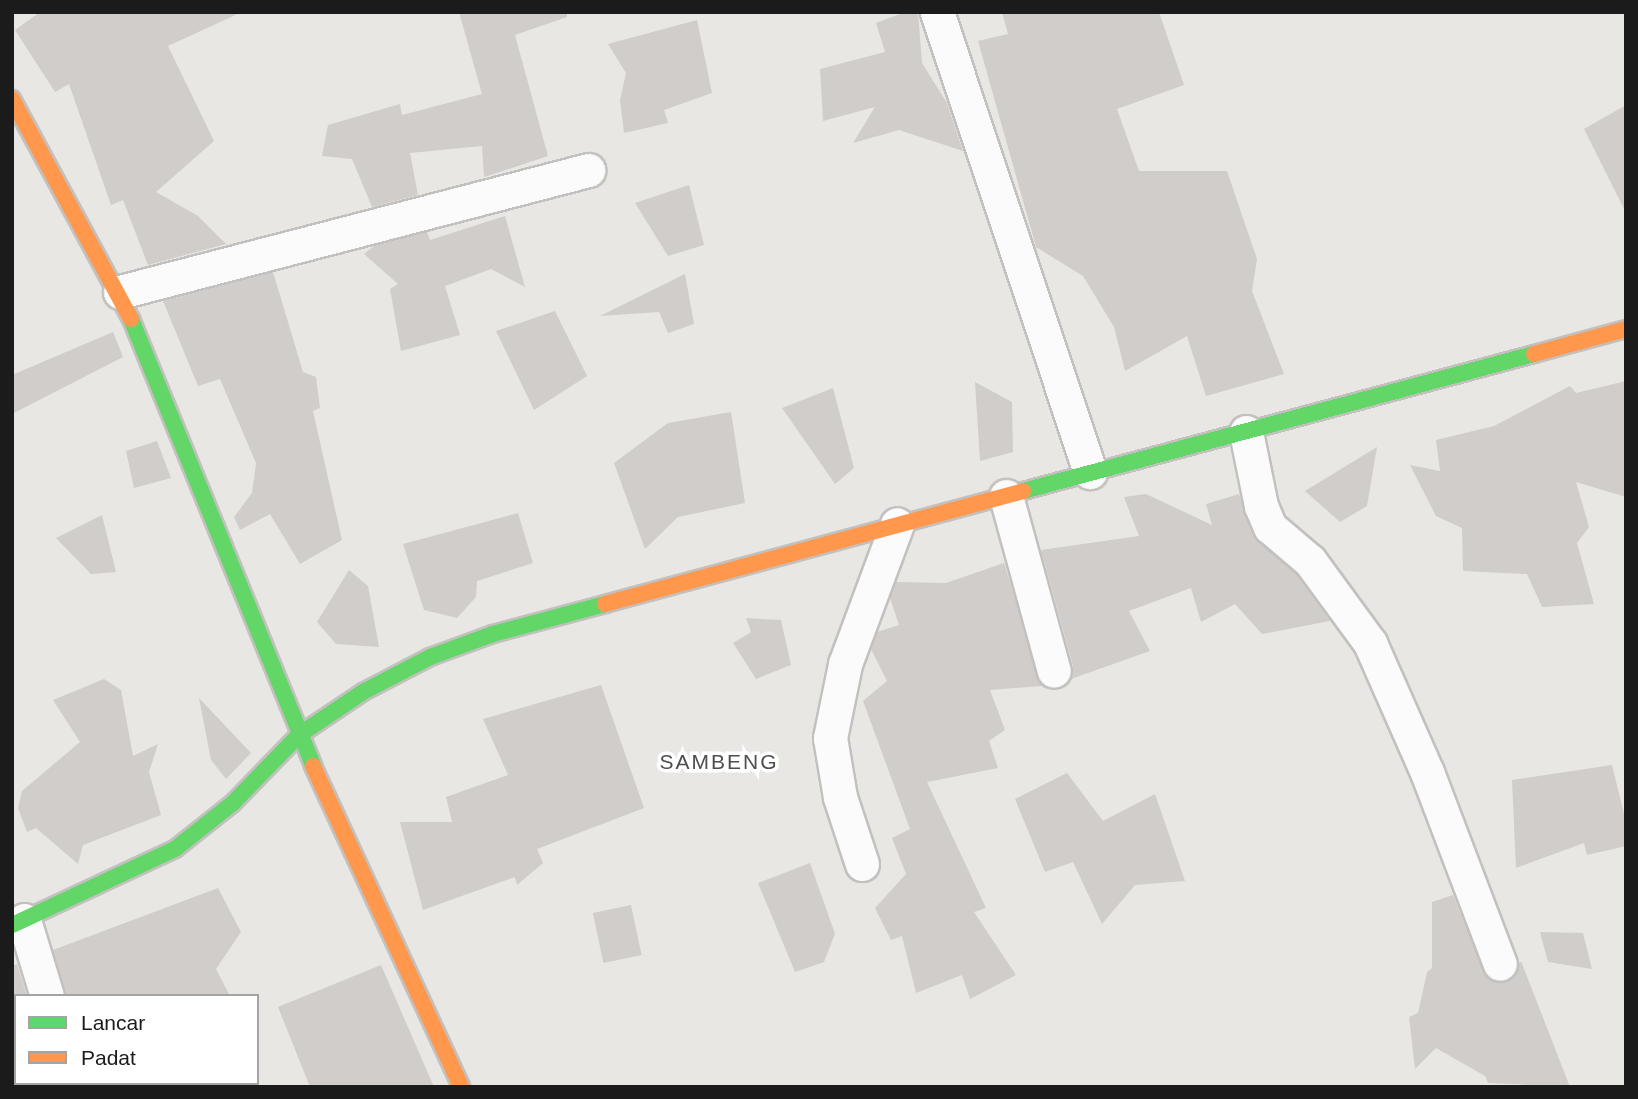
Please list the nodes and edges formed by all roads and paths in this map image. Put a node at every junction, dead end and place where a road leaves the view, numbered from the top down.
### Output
1 (937, 12) edge
2 (12, 99) edge
3 (588, 170) dead end
4 (120, 292) junction
5 (1626, 329) edge
6 (1246, 432) junction
7 (1090, 472) junction
8 (1006, 496) junction
9 (897, 524) junction
10 (1054, 671) dead end
11 (299, 735) junction
12 (862, 864) dead end
13 (18, 923) edge
14 (1500, 964) dead end
15 (46, 994) edge
16 (461, 1087) edge

1 - 7 street
2 - 4 street
3 - 4 street
4 - 11 street
5 - 6 street
6 - 7 street
6 - 14 street
7 - 8 street
8 - 9 street
8 - 10 street
9 - 11 street
9 - 12 street
11 - 13 street
11 - 16 street
13 - 15 street

